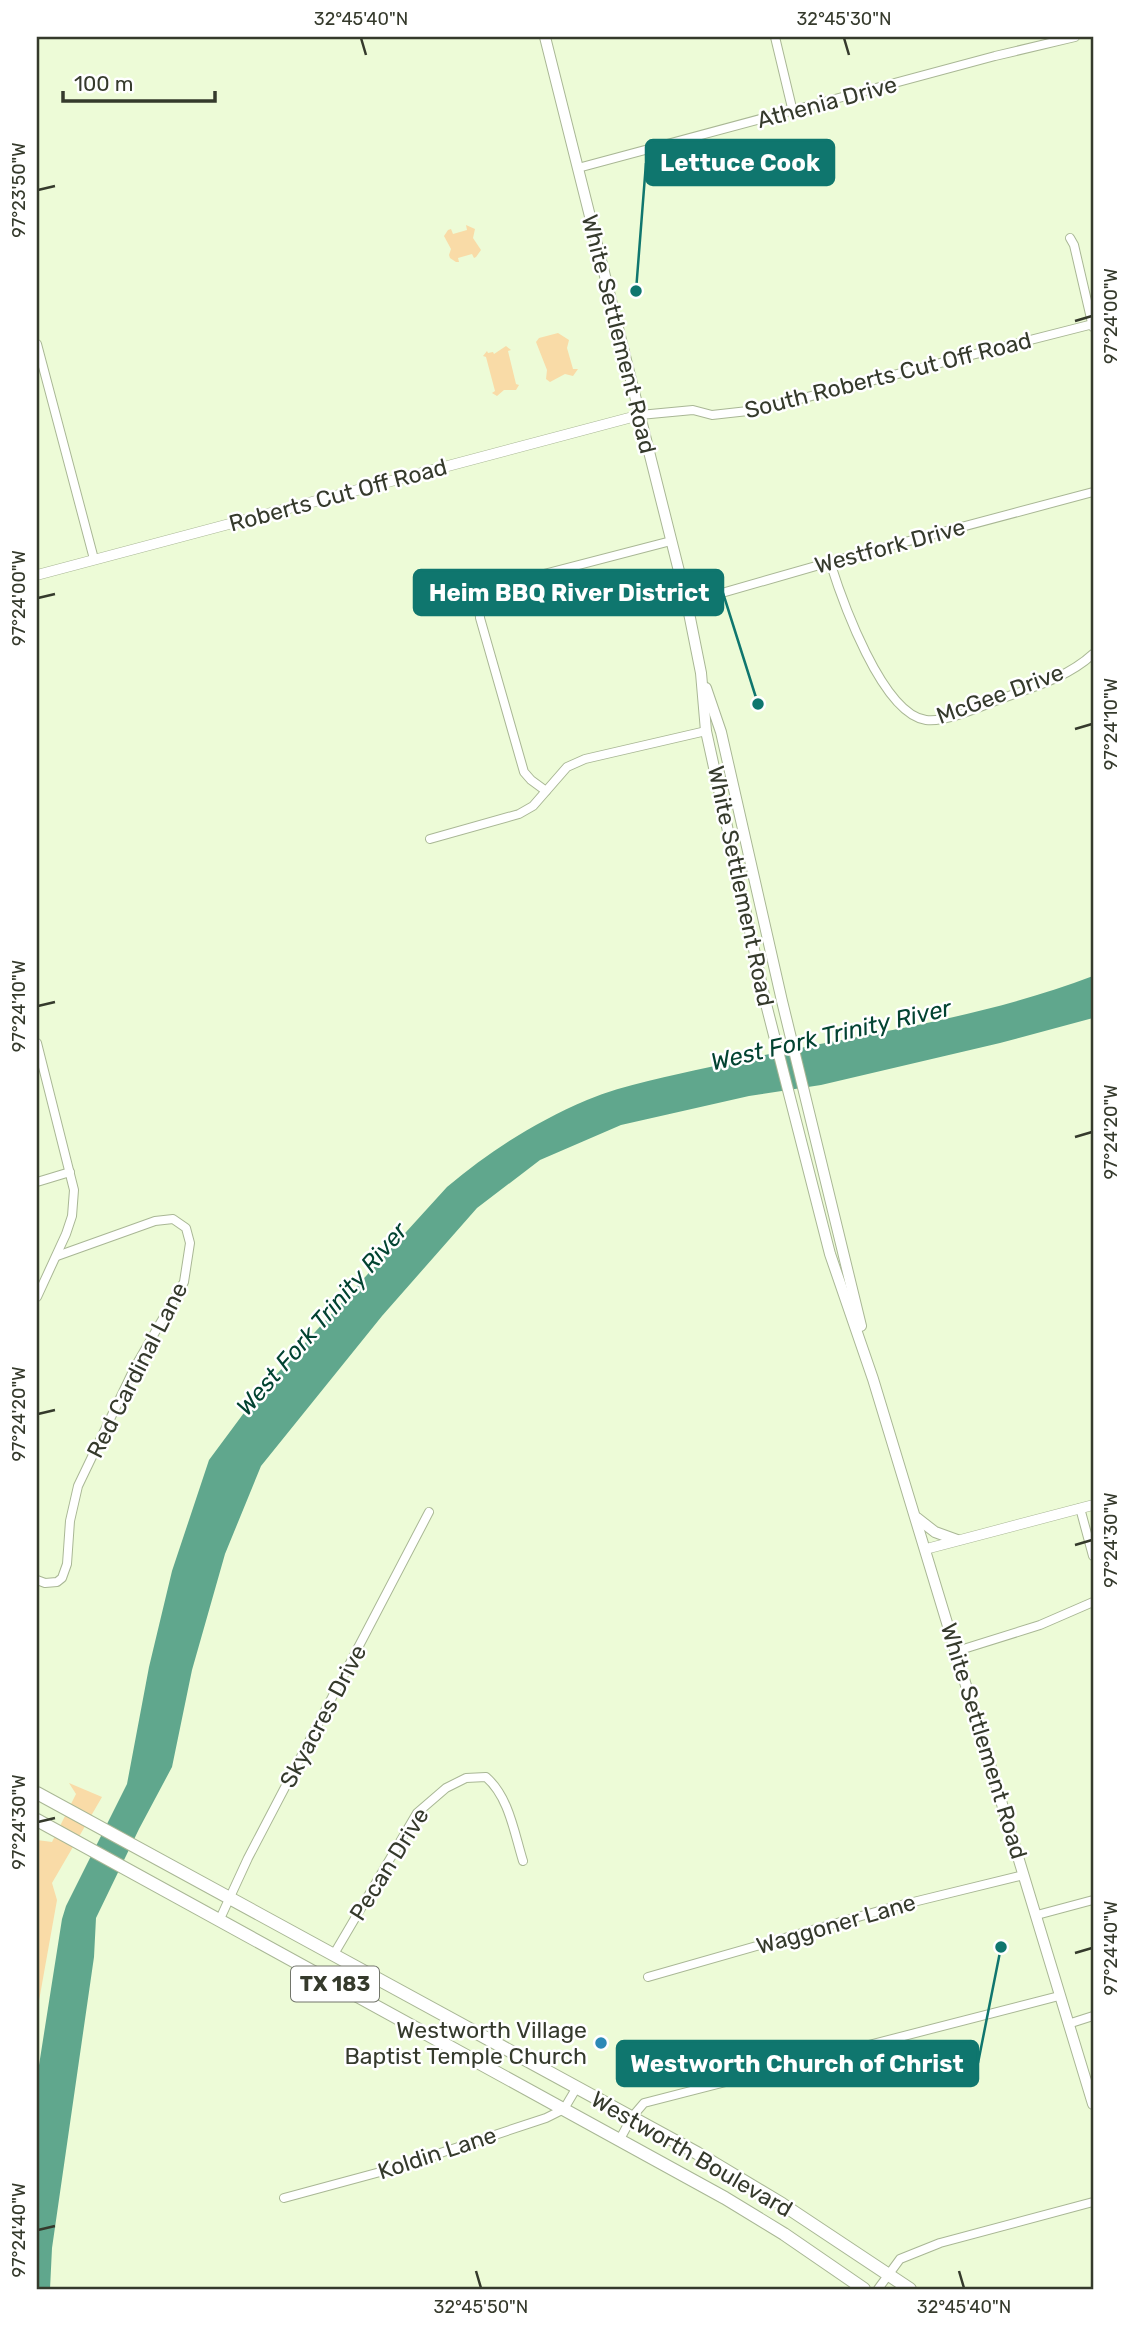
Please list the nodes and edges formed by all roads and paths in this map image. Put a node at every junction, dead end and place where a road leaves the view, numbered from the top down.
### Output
1 (545, 37) edge
2 (775, 37) edge
3 (1076, 37) edge
4 (793, 112) junction
5 (578, 168) junction
6 (1070, 238) dead end
7 (1093, 326) edge
8 (37, 344) edge
9 (640, 415) junction
10 (1093, 492) edge
11 (671, 541) junction
12 (94, 559) junction
13 (830, 562) junction
14 (37, 575) edge
15 (687, 603) junction
16 (1093, 654) edge
17 (701, 673) junction
18 (706, 731) junction
19 (728, 763) junction
20 (715, 766) junction
21 (546, 791) junction
22 (430, 839) dead end
23 (37, 1043) edge
24 (70, 1172) junction
25 (37, 1182) edge
26 (57, 1256) junction
27 (37, 1297) edge
28 (873, 1379) junction
29 (1093, 1505) edge
30 (1080, 1508) junction
31 (429, 1512) dead end
32 (915, 1516) junction
33 (957, 1541) junction
34 (926, 1549) junction
35 (1093, 1556) edge
36 (37, 1580) edge
37 (1093, 1602) edge
38 (957, 1651) junction
39 (42, 1796) edge
40 (37, 1820) edge
41 (523, 1861) dead end
42 (1024, 1875) junction
43 (231, 1899) junction
44 (1093, 1900) edge
45 (1037, 1915) junction
46 (219, 1921) junction
47 (334, 1954) junction
48 (648, 1977) dead end
49 (1059, 1996) junction
50 (1093, 2016) edge
51 (1068, 2024) junction
52 (577, 2087) junction
53 (1093, 2104) edge
54 (564, 2109) junction
55 (632, 2117) junction
56 (620, 2139) junction
57 (284, 2197) dead end
58 (1093, 2202) edge
59 (889, 2274) junction
60 (864, 2289) edge
61 (878, 2289) edge
62 (910, 2289) edge

1 - 5 main road, White Settlement Road
2 - 4 street
3 - 4 street, Athenia Drive
4 - 5 street, Athenia Drive
5 - 9 main road, White Settlement Road
6 - 7 street
7 - 9 street, South Roberts Cut Off Road
8 - 12 street
9 - 11 main road, White Settlement Road
9 - 12 street, Roberts Cut Off Road
10 - 13 street, Westfork Drive
11 - 15 main road, White Settlement Road
11 - 21 street
12 - 14 street, Roberts Cut Off Road
13 - 15 street, Westfork Drive
13 - 16 street, McGee Drive
15 - 17 main road, White Settlement Road
17 - 18 main road, White Settlement Road
17 - 19 main road, White Settlement Road
18 - 20 main road, White Settlement Road
18 - 21 street
19 - 20 main road
19 - 28 main road, White Settlement Road
20 - 28 main road, White Settlement Road
21 - 22 street
23 - 24 street
24 - 25 street
24 - 26 street
26 - 27 street
26 - 36 street, Red Cardinal Lane
28 - 32 main road, White Settlement Road
29 - 30 street
30 - 33 street
30 - 35 street
31 - 43 street, Skyacres Drive
32 - 33 main road
32 - 34 main road, White Settlement Road
33 - 34 street
34 - 38 main road, White Settlement Road
37 - 38 street
38 - 42 main road, White Settlement Road
39 - 43 main road, Westworth Boulevard / TX 183
40 - 46 main road, Westworth Boulevard / TX 183
41 - 47 street, Pecan Drive
42 - 45 main road, White Settlement Road
42 - 48 street, Waggoner Lane
43 - 46 street, Skyacres Drive
43 - 47 main road, Westworth Boulevard / TX 183
44 - 45 street
45 - 49 main road, White Settlement Road
46 - 54 main road, Westworth Boulevard / TX 183
47 - 52 main road, Westworth Boulevard / TX 183
49 - 51 main road, White Settlement Road
49 - 55 street
50 - 51 street
51 - 53 main road, White Settlement Road
52 - 54 street
52 - 55 main road, Westworth Boulevard / TX 183
54 - 56 main road, Westworth Boulevard / TX 183
54 - 57 street, Koldin Lane
55 - 56 street
55 - 59 main road, Westworth Boulevard / TX 183
56 - 60 main road, Westworth Boulevard / TX 183
58 - 59 street
59 - 61 street
59 - 62 main road, Westworth Boulevard / TX 183

